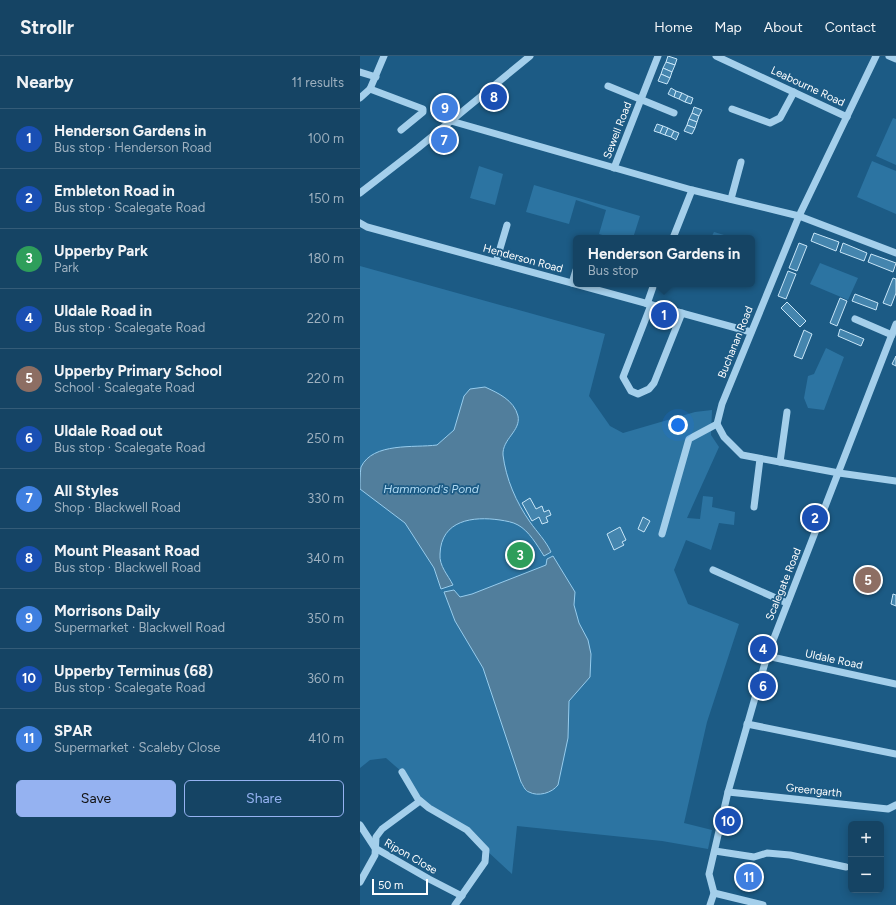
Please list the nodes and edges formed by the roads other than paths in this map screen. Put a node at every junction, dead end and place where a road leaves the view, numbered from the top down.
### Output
1 (384, 56) edge
2 (658, 56) edge
3 (716, 56) edge
4 (876, 56) edge
5 (889, 56) edge
6 (528, 57) edge
7 (896, 59) edge
8 (360, 72) edge
9 (376, 77) junction
10 (608, 86) dead end
11 (370, 89) junction
12 (794, 92) junction
13 (360, 98) edge
14 (640, 100) junction
15 (732, 109) dead end
16 (674, 113) dead end
17 (847, 117) junction
18 (451, 122) junction
19 (401, 130) dead end
20 (742, 162) dead end
21 (614, 168) junction
22 (692, 190) junction
23 (360, 193) edge
24 (731, 199) junction
25 (799, 216) junction
26 (360, 223) edge
27 (507, 225) dead end
28 (673, 235) edge
29 (896, 253) edge
30 (496, 262) junction
31 (573, 280) edge
32 (572, 283) joint
33 (587, 287) edge
34 (653, 287) edge
35 (649, 304) junction
36 (682, 313) junction
37 (855, 319) dead end
38 (896, 324) edge
39 (751, 332) junction
40 (892, 335) junction
41 (787, 412) dead end
42 (717, 424) junction
43 (760, 459) junction
44 (780, 462) junction
45 (839, 473) junction
46 (896, 481) edge
47 (754, 507) dead end
48 (662, 534) dead end
49 (714, 570) dead end
50 (788, 603) junction
51 (767, 656) junction
52 (896, 684) edge
53 (747, 724) junction
54 (896, 754) edge
55 (402, 772) dead end
56 (728, 792) junction
57 (420, 801) junction
58 (896, 806) edge
59 (360, 825) edge
60 (375, 848) junction
61 (715, 851) junction
62 (846, 867) dead end
63 (360, 882) edge
64 (714, 893) junction
65 (462, 896) junction
66 (455, 905) edge
67 (710, 905) edge
68 (763, 905) edge

1 - 9 street
2 - 14 street, Sewell Road
3 - 12 street, Leabourne Road
4 - 17 street, Buchanan Road
5 - 7 street
6 - 18 street
8 - 9 street
9 - 11 street
10 - 14 street
11 - 13 street
11 - 19 street
12 - 15 street
12 - 17 street, Leabourne Road
14 - 16 street, Sewell Road
14 - 21 street, Sewell Road
17 - 25 street, Buchanan Road
18 - 21 street
18 - 23 street
20 - 24 street
21 - 22 street
22 - 24 street
22 - 28 street
24 - 25 street
25 - 29 street
25 - 39 street, Buchanan Road
26 - 30 street, Henderson Road
27 - 30 street
30 - 32 street, Henderson Road
31 - 32 street
33 - 35 street, Henderson Road
34 - 35 street
35 - 36 street, Henderson Road
35 - 36 street
36 - 39 street, Henderson Road
37 - 40 street
38 - 40 street, Scalegate Road
39 - 42 street, Buchanan Road
40 - 45 street, Scalegate Road
41 - 44 street
42 - 43 street
42 - 48 street
43 - 44 street
43 - 47 street
44 - 45 street
45 - 46 street
45 - 50 street, Scalegate Road
49 - 50 street
50 - 51 street, Scalegate Road
51 - 52 street, Uldale Road
51 - 53 street, Scalegate Road
53 - 54 street
53 - 56 street, Scalegate Road
55 - 57 street
56 - 58 street, Greengarth
56 - 61 street, Scalegate Road
57 - 60 street
57 - 65 street
59 - 60 street, Ripon Close
60 - 63 street
60 - 65 street, Ripon Close
61 - 62 street
61 - 64 street, Scalegate Road
64 - 67 street
64 - 68 street
65 - 66 street

